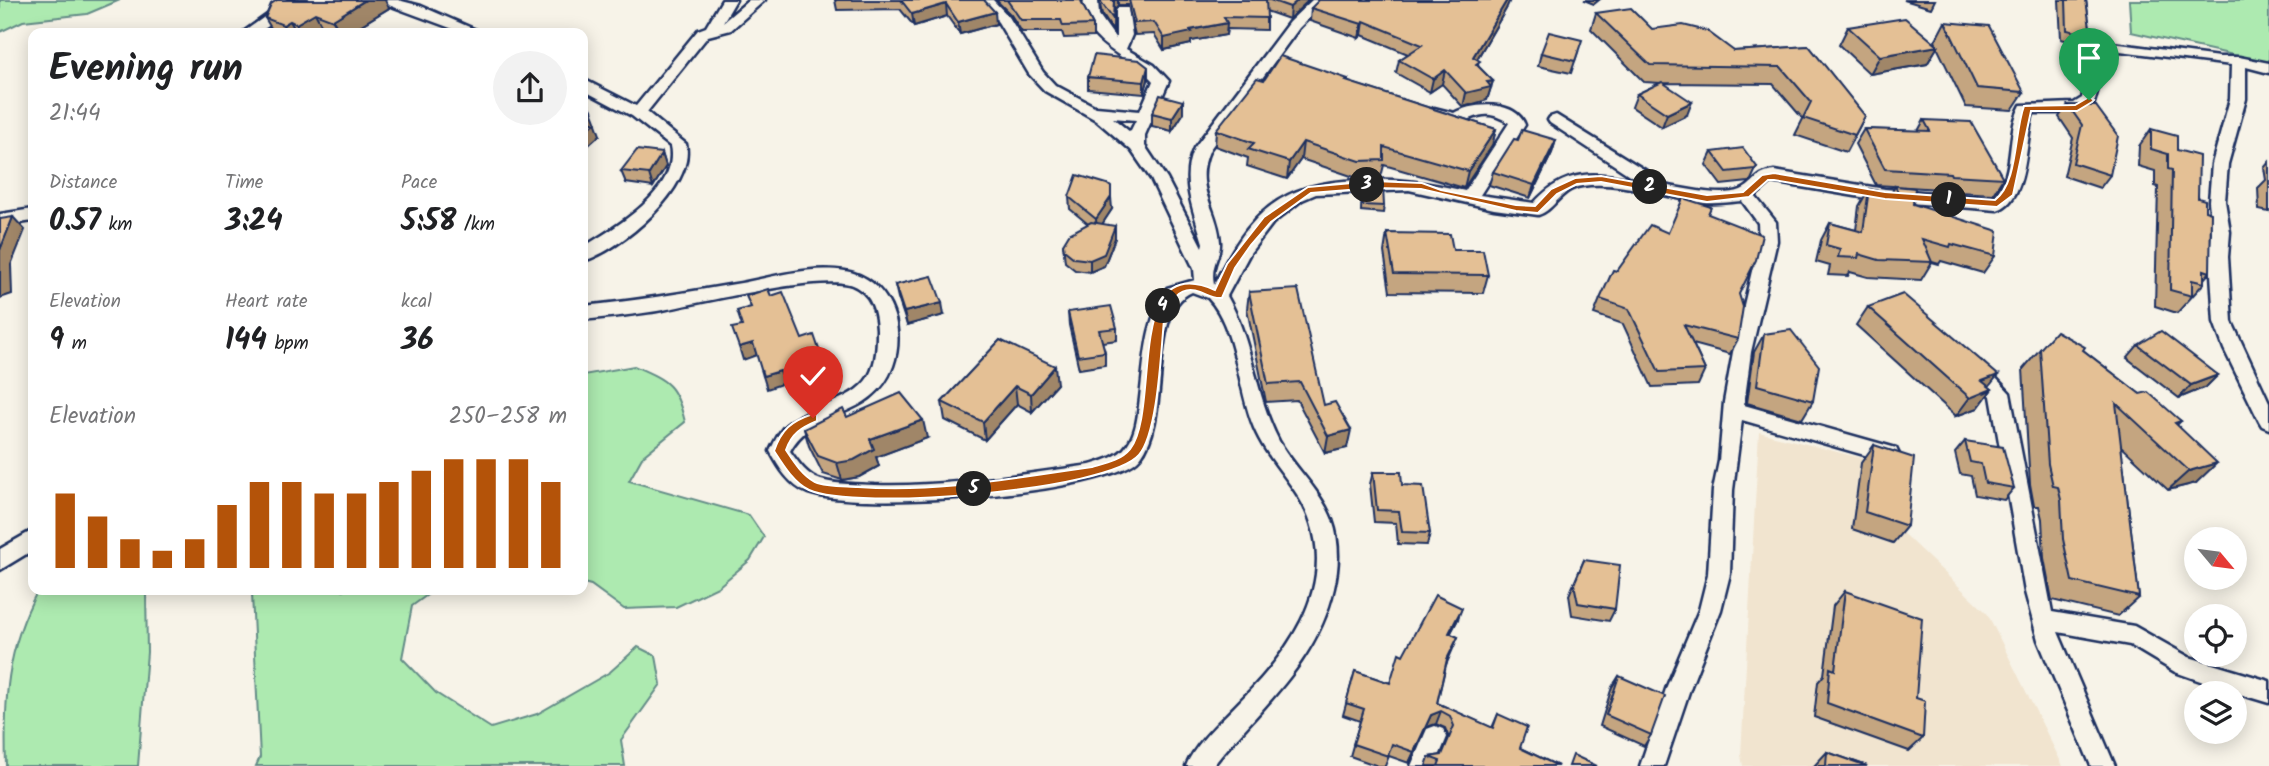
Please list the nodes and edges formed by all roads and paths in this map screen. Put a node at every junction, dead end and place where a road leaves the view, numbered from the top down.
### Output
1 (300, 0) edge
2 (382, 0) edge
3 (729, 0) edge
4 (758, 0) edge
5 (985, 0) edge
6 (1091, 0) edge
7 (1320, 0) edge
8 (1123, 11) dead end
9 (256, 28) edge
10 (464, 28) edge
11 (711, 30) junction
12 (1119, 49) junction
13 (2239, 61) junction
14 (2269, 68) edge
15 (588, 87) edge
16 (1415, 109) edge
17 (1094, 112) junction
18 (638, 113) junction
19 (1146, 116) junction
20 (1556, 120) dead end
21 (1137, 146) junction
22 (1665, 190) junction
23 (1746, 195) junction
24 (1469, 198) junction
25 (28, 216) edge
26 (0, 220) edge
27 (588, 252) edge
28 (1209, 284) junction
29 (588, 312) edge
30 (1962, 356) edge
31 (1734, 410) junction
32 (2269, 421) edge
33 (1889, 454) edge
34 (28, 542) edge
35 (0, 561) edge
36 (2044, 620) junction
37 (2215, 681) edge
38 (2247, 688) edge
39 (2269, 692) edge
40 (1435, 737) dead end
41 (1198, 766) edge
42 (1423, 766) edge
43 (1652, 766) edge
44 (2103, 766) edge

1 - 9 street
2 - 10 street
3 - 11 street
4 - 11 street
5 - 17 street
6 - 12 street
7 - 28 street
8 - 12 street
11 - 18 street
12 - 19 street
13 - 14 street
13 - 23 street
13 - 32 street
15 - 18 street
16 - 24 street
17 - 19 street
17 - 21 street
18 - 27 street
19 - 21 street
20 - 22 street
21 - 28 street
22 - 23 street
22 - 24 street
23 - 31 street
24 - 28 street
25 - 26 street
28 - 29 street
28 - 41 street
30 - 36 street
31 - 33 street
31 - 43 street
34 - 35 street
36 - 37 street
36 - 44 street
38 - 39 street
40 - 42 street

